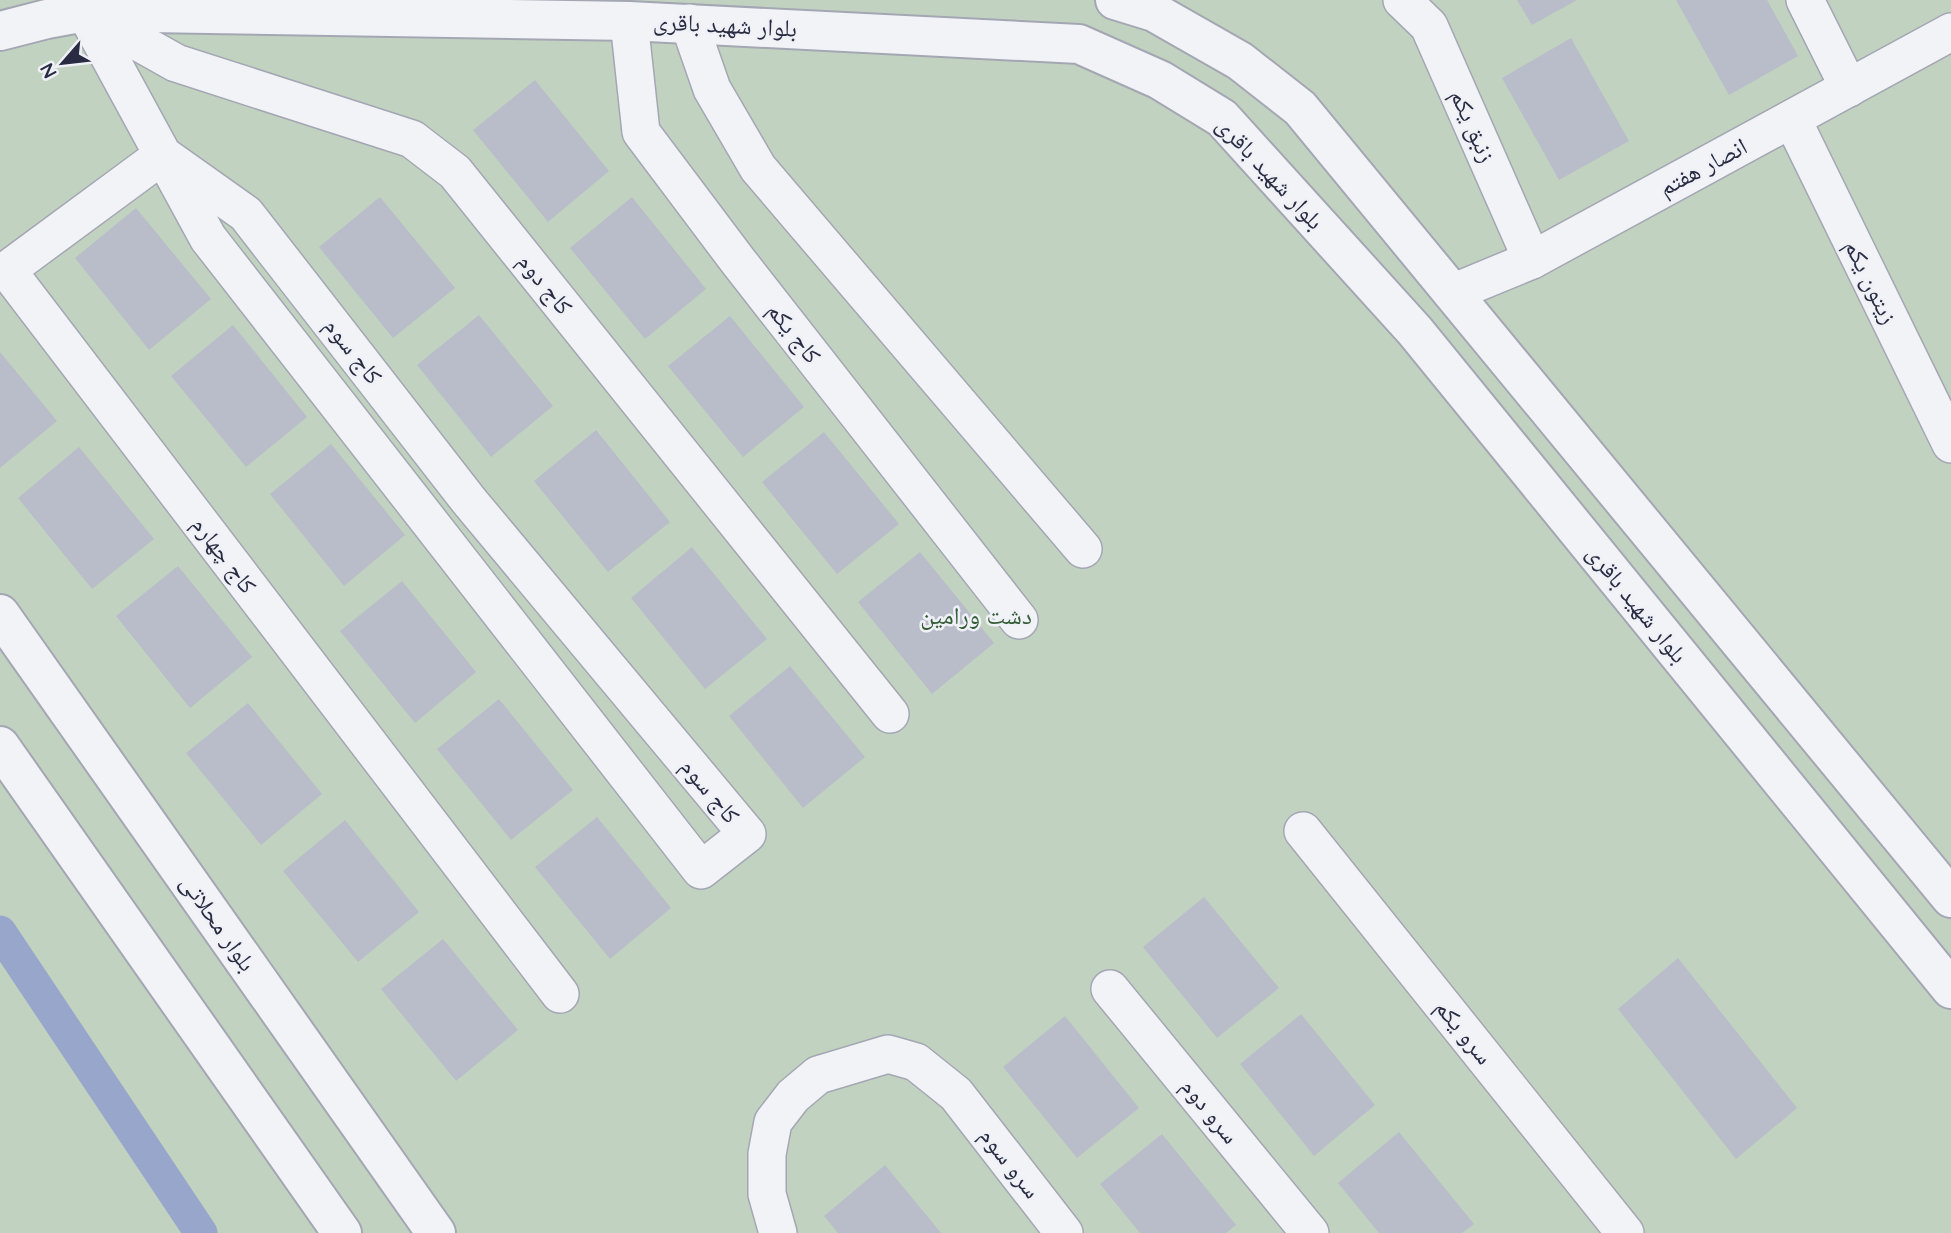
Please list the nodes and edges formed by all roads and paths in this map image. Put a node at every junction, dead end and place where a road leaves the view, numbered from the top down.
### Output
1 (1115, 0) edge
2 (1402, 0) edge
3 (1805, 0) edge
4 (630, 10) edge
5 (85, 12) junction
6 (690, 23) junction
7 (0, 31) edge
8 (1951, 32) edge
9 (1849, 88) junction
10 (1791, 119) junction
11 (163, 155) junction
12 (1532, 260) junction
13 (1452, 293) junction
14 (1951, 444) edge
15 (1083, 549) dead end
16 (0, 614) edge
17 (1019, 620) dead end
18 (890, 714) dead end
19 (0, 746) edge
20 (1303, 831) dead end
21 (1951, 898) edge
22 (1110, 989) dead end
23 (1951, 989) edge
24 (560, 994) dead end
25 (342, 1233) edge
26 (436, 1233) edge
27 (778, 1233) edge
28 (1064, 1233) edge
29 (1310, 1233) edge
30 (1625, 1233) edge

1 - 13 street
2 - 12 street, زنبق یکم
3 - 9 street
4 - 5 street, بلوار شهید باقری
4 - 6 street, بلوار شهید باقری
4 - 17 street, کاج یکم
5 - 7 street, بلوار شهید باقری
5 - 11 street, کاج سوم
5 - 18 street, کاج دوم
6 - 15 street
6 - 23 street, بلوار شهید باقری
8 - 9 street, انصار هفتم
9 - 10 street, انصار هفتم
10 - 12 street, انصار هفتم
10 - 14 street, زیتون یکم
11 - 11 street, کاج سوم
11 - 24 street, کاج چهارم
12 - 13 street, انصار هفتم
13 - 21 street
16 - 26 street, بلوار محلاتی
19 - 25 street
20 - 30 street, سرو یکم
22 - 29 street, سرو دوم
27 - 28 street, سرو سوم

